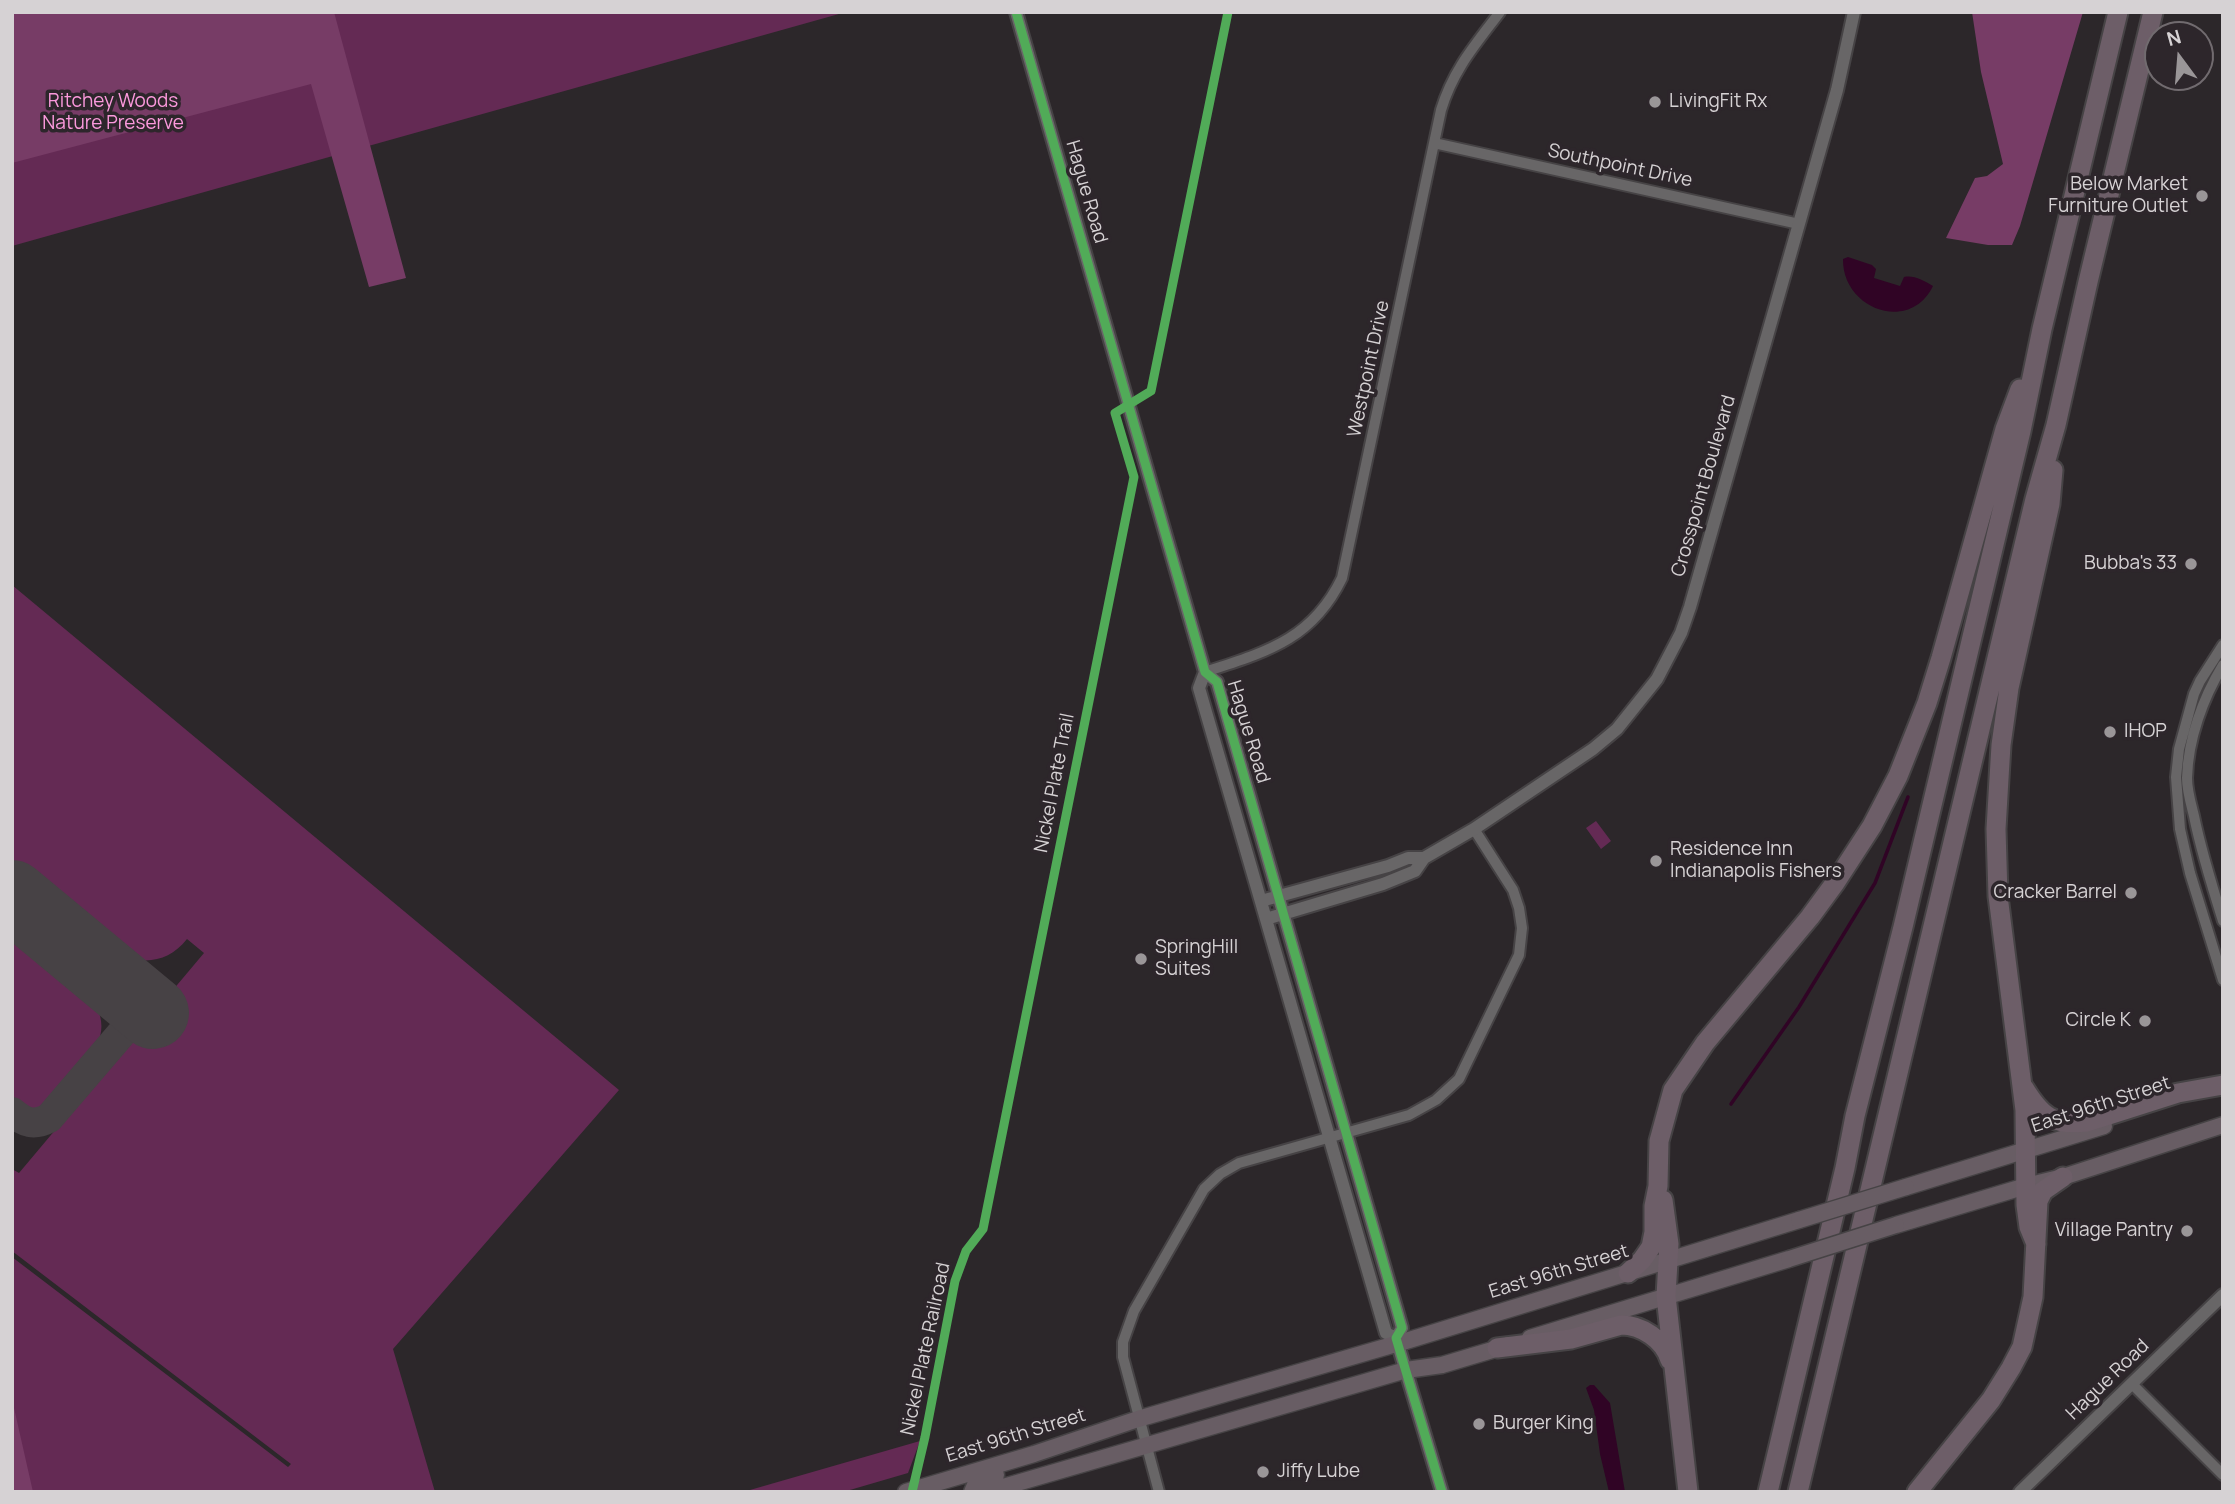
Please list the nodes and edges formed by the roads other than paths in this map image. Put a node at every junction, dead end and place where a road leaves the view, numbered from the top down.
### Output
1 (1016, 12) edge
2 (1500, 12) edge
3 (1854, 12) edge
4 (2118, 12) edge
5 (2153, 12) edge
6 (1434, 143) junction
7 (1799, 224) junction
8 (2042, 329) junction
9 (2056, 425) junction
10 (2223, 645) edge
11 (2223, 665) edge
12 (1205, 672) junction
13 (1474, 829) junction
14 (1424, 858) junction
15 (1278, 897) junction
16 (1261, 901) junction
17 (1283, 913) junction
18 (1266, 919) junction
19 (2223, 921) edge
20 (2223, 980) edge
21 (2022, 1083) junction
22 (2223, 1086) edge
23 (2223, 1125) edge
24 (1346, 1133) junction
25 (1329, 1138) junction
26 (2026, 1150) junction
27 (2063, 1177) junction
28 (1658, 1186) junction
29 (2026, 1186) junction
30 (2036, 1244) junction
31 (1668, 1260) junction
32 (1628, 1273) junction
33 (2223, 1295) edge
34 (1666, 1296) junction
35 (1397, 1340) junction
36 (1497, 1348) junction
37 (1406, 1370) junction
38 (1673, 1373) junction
39 (2132, 1384) junction
40 (1138, 1419) junction
41 (1145, 1446) junction
42 (1034, 1454) junction
43 (2223, 1475) edge
44 (906, 1492) edge
45 (972, 1492) edge
46 (986, 1492) edge
47 (1159, 1492) edge
48 (1442, 1492) edge
49 (1688, 1492) edge
50 (1768, 1492) edge
51 (1798, 1492) edge
52 (1917, 1492) edge
53 (2020, 1492) edge

1 - 12 street, Hague Road
2 - 6 street, Westpoint Drive
3 - 7 street, Crosspoint Boulevard
4 - 8 highway
5 - 9 highway
6 - 7 street, Southpoint Drive
6 - 12 street, Westpoint Drive
7 - 13 street, Crosspoint Boulevard
8 - 28 highway
8 - 50 highway
9 - 21 highway
9 - 51 highway
10 - 20 street
11 - 19 street
12 - 15 street, Hague Road
12 - 16 street, Hague Road
13 - 14 street, Crosspoint Boulevard
13 - 24 street
14 - 15 street, Crosspoint Boulevard
14 - 17 street, Crosspoint Boulevard
15 - 16 street, Crosspoint Boulevard
15 - 17 street, Hague Road
16 - 18 street, Hague Road
17 - 18 street, Crosspoint Boulevard
17 - 24 street, Hague Road
18 - 25 street, Hague Road
21 - 22 highway
21 - 26 highway
22 - 26 main road, East 96th Street
23 - 27 main road
24 - 25 street
24 - 35 street, Hague Road
25 - 35 street, Hague Road
25 - 40 street
26 - 29 highway
26 - 31 main road, East 96th Street, bridge
27 - 29 main road
27 - 30 highway
28 - 31 highway
28 - 32 highway
29 - 30 highway
29 - 34 main road, bridge
30 - 52 highway
31 - 32 main road, East 96th Street
31 - 34 highway
32 - 35 main road, East 96th Street
33 - 39 street, Hague Road
34 - 36 main road
34 - 38 highway
35 - 37 street
35 - 40 main road, East 96th Street
36 - 37 main road
36 - 38 highway
37 - 41 main road
37 - 48 street
38 - 49 highway
39 - 43 street
39 - 53 street, Hague Road
40 - 41 street
40 - 42 main road, East 96th Street
41 - 46 main road
41 - 47 street
42 - 44 main road, East 96th Street
42 - 45 main road

